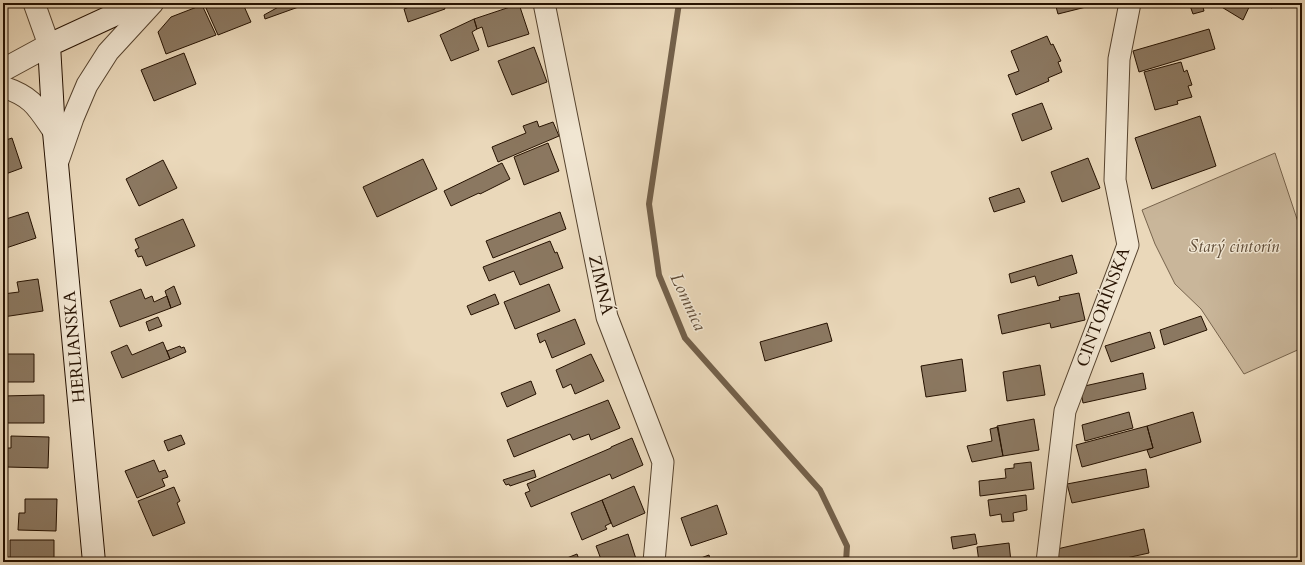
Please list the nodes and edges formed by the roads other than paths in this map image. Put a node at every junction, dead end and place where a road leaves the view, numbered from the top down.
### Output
1 (34, 3) edge
2 (140, 3) edge
3 (154, 3) edge
4 (544, 3) edge
5 (1130, 3) edge
6 (50, 45) junction
7 (3, 70) edge
8 (3, 87) edge
9 (54, 132) junction
10 (57, 164) junction
11 (94, 562) edge
12 (654, 562) edge
13 (1047, 562) edge

1 - 6 street, HERLIANSKA
2 - 6 main road
3 - 10 street
4 - 12 street, ZIMNÁ
5 - 13 street, CINTORÍNSKA
6 - 7 main road
6 - 9 main road, HERLIANSKA
8 - 9 street, HERLIANSKA
9 - 10 main road, HERLIANSKA
10 - 11 main road, HERLIANSKA

